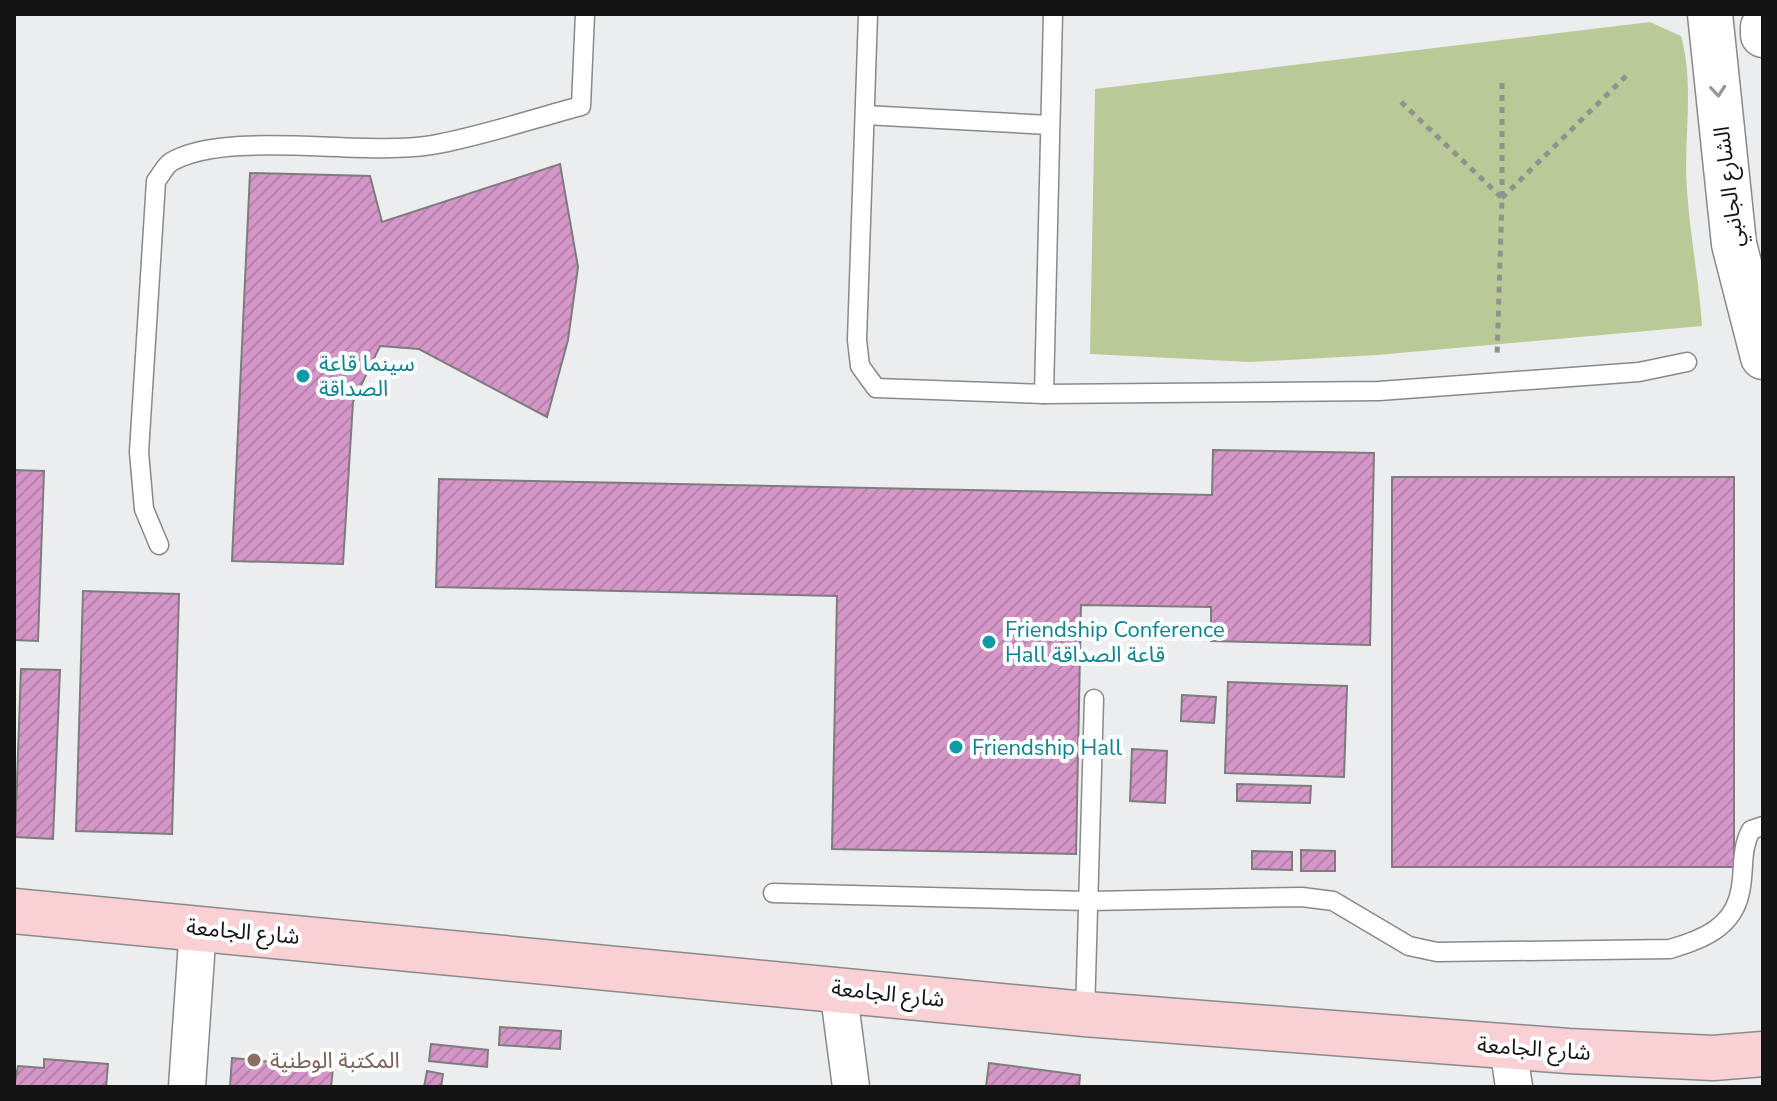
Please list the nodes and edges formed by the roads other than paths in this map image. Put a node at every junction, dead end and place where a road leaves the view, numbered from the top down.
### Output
1 (585, 14) edge
2 (868, 14) edge
3 (1053, 14) edge
4 (1710, 14) edge
5 (1763, 27) edge
6 (1763, 35) edge
7 (865, 115) junction
8 (1049, 125) junction
9 (1763, 357) edge
10 (1687, 362) dead end
11 (1044, 394) junction
12 (159, 545) dead end
13 (1094, 699) dead end
14 (1763, 826) edge
15 (773, 893) dead end
16 (1089, 901) junction
17 (14, 911) edge
18 (198, 927) junction
19 (838, 988) junction
20 (1085, 1014) junction
21 (1763, 1054) edge
22 (1511, 1066) edge
23 (187, 1087) edge
24 (851, 1087) edge

1 - 12 lane
2 - 7 lane
3 - 8 lane
4 -> 9 street, الشارع الجانبي
5 - 6 street
7 - 8 lane
7 - 11 lane
8 - 11 lane
10 - 11 lane
13 - 16 lane
14 - 16 lane
15 - 16 lane
16 - 20 lane
17 - 18 main road, شارع الجامعة
18 - 19 main road, شارع الجامعة
18 - 23 street
19 - 20 main road, شارع الجامعة
19 - 24 street
20 - 22 main road, شارع الجامعة
21 - 22 main road, شارع الجامعة

